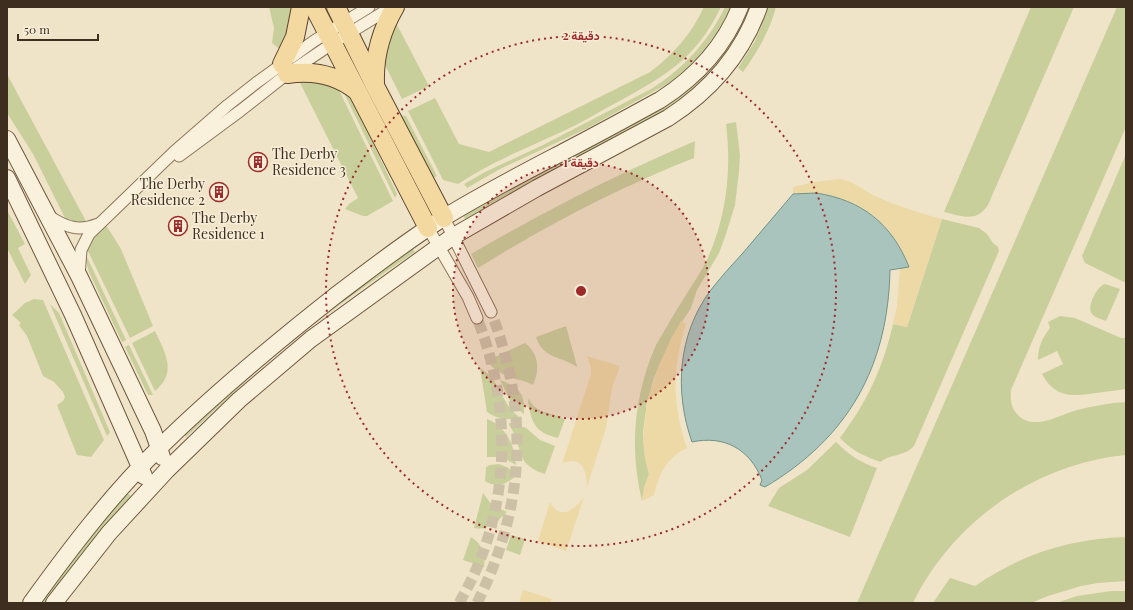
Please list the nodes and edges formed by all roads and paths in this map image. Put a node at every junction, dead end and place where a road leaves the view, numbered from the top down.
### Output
1 (301, 7) edge
2 (314, 7) edge
3 (369, 7) edge
4 (393, 7) edge
5 (740, 7) edge
6 (759, 7) edge
7 (343, 21) edge
8 (330, 38) junction
9 (284, 69) junction
10 (375, 86) junction
11 (357, 92) junction
12 (7, 138) edge
13 (7, 178) edge
14 (47, 215) junction
15 (444, 218) junction
16 (98, 224) junction
17 (428, 228) junction
18 (452, 237) junction
19 (439, 246) junction
20 (79, 276) junction
21 (492, 312) tunnel mouth
22 (477, 318) tunnel mouth
23 (159, 448) junction
24 (141, 467) junction
25 (167, 470) junction
26 (150, 488) junction
27 (31, 603) edge
28 (54, 603) edge

1 - 9 main road
2 - 8 main road
3 - 7 street
4 - 7 street
4 - 10 main road
5 - 15 street
6 - 18 street
7 - 8 street
7 - 10 main road
8 - 9 street
8 - 11 main road
9 - 11 main road
9 - 16 street
10 - 15 main road
11 - 17 main road
12 - 14 street
13 - 24 street
14 - 16 street
14 - 20 street
15 - 17 street
15 - 18 street
16 - 20 street
17 - 19 street
17 - 23 street
18 - 19 street
18 - 21 street
19 - 22 street
19 - 25 street
20 - 23 street
23 - 24 street
23 - 25 street
24 - 26 street
24 - 27 street
25 - 26 street
26 - 28 street

